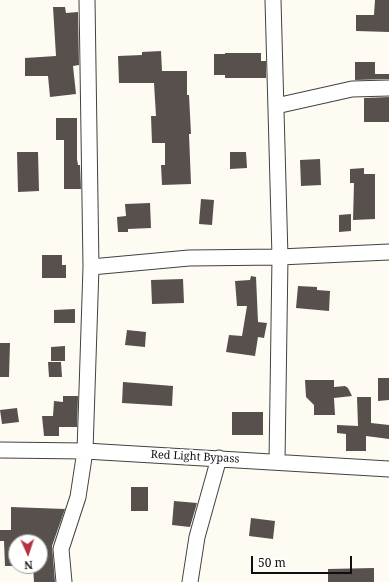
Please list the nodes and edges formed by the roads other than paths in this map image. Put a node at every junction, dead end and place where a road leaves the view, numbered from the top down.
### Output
1 (86, 0) edge
2 (273, 0) edge
3 (389, 88) edge
4 (276, 106) junction
5 (389, 252) edge
6 (280, 257) junction
7 (91, 267) junction
8 (0, 450) edge
9 (85, 451) junction
10 (219, 458) junction
11 (277, 462) junction
12 (389, 469) edge
13 (64, 582) edge
14 (190, 582) edge

1 - 7 street
2 - 4 street
3 - 4 street
4 - 6 street
5 - 6 street
6 - 7 street
6 - 11 street
7 - 9 street
8 - 9 street, Red Light Bypass
9 - 10 street, Red Light Bypass
9 - 13 street
10 - 11 street, Red Light Bypass
10 - 14 street
11 - 12 street, Red Light Bypass

